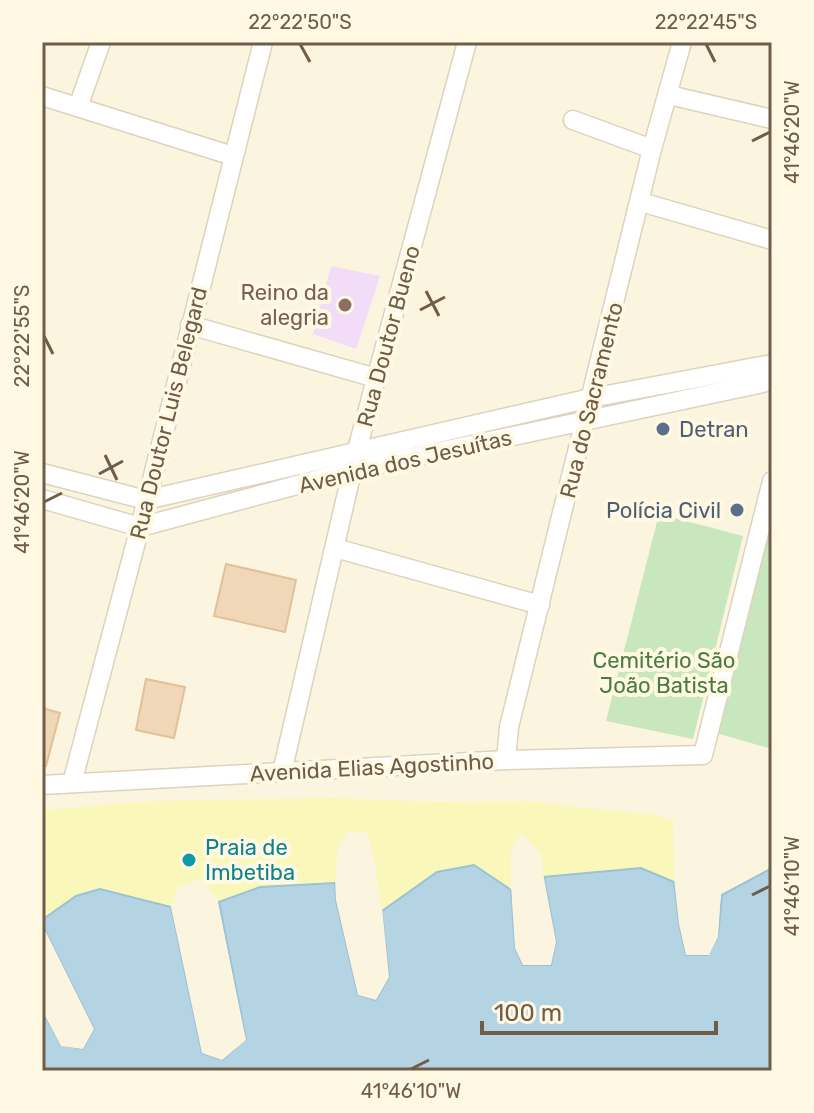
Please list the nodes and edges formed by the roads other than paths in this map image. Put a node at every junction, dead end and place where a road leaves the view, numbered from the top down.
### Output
1 (101, 42) edge
2 (263, 42) edge
3 (467, 42) edge
4 (682, 42) edge
5 (669, 95) junction
6 (42, 96) edge
7 (78, 107) junction
8 (772, 119) edge
9 (573, 120) dead end
10 (652, 149) junction
11 (233, 156) junction
12 (641, 202) junction
13 (772, 240) edge
14 (190, 325) junction
15 (772, 364) edge
16 (376, 378) junction
17 (772, 381) edge
18 (591, 398) junction
19 (586, 421) junction
20 (357, 450) junction
21 (353, 470) junction
22 (42, 473) edge
23 (772, 481) edge
24 (42, 499) edge
25 (146, 500) junction
26 (140, 527) junction
27 (335, 548) junction
28 (540, 605) junction
29 (506, 760) junction
30 (282, 772) junction
31 (72, 783) junction
32 (42, 785) edge

1 - 7 street
2 - 11 street, Rua Doutor Luis Belegard
3 - 16 street, Rua Doutor Bueno
4 - 5 street, Rua do Sacramento
5 - 8 street
5 - 10 street, Rua do Sacramento
6 - 7 street
7 - 11 street
9 - 10 street
10 - 12 street, Rua do Sacramento
11 - 14 street, Rua Doutor Luis Belegard
12 - 13 street
12 - 18 street, Rua do Sacramento
14 - 16 street
14 - 25 street, Rua Doutor Luis Belegard
15 - 18 street, Avenida dos Jesuítas
16 - 20 street, Rua Doutor Bueno
17 - 19 street, Avenida dos Jesuítas
18 - 19 street, Rua do Sacramento
18 - 20 street, Avenida dos Jesuítas
19 - 21 street, Avenida dos Jesuítas
19 - 28 street, Rua do Sacramento
20 - 21 street, Rua Doutor Bueno
20 - 25 street, Avenida dos Jesuítas
21 - 26 street, Avenida dos Jesuítas
21 - 27 street, Rua Doutor Bueno
22 - 25 street, Avenida dos Jesuítas
23 - 29 street, Avenida Elias Agostinho
24 - 26 street
25 - 26 street, Rua Doutor Luis Belegard
26 - 31 street, Rua Doutor Luis Belegard
27 - 28 street
27 - 30 street, Rua Doutor Bueno
28 - 29 street, Rua do Sacramento
29 - 30 street, Avenida Elias Agostinho
30 - 31 street, Avenida Elias Agostinho
31 - 32 street, Avenida Elias Agostinho

